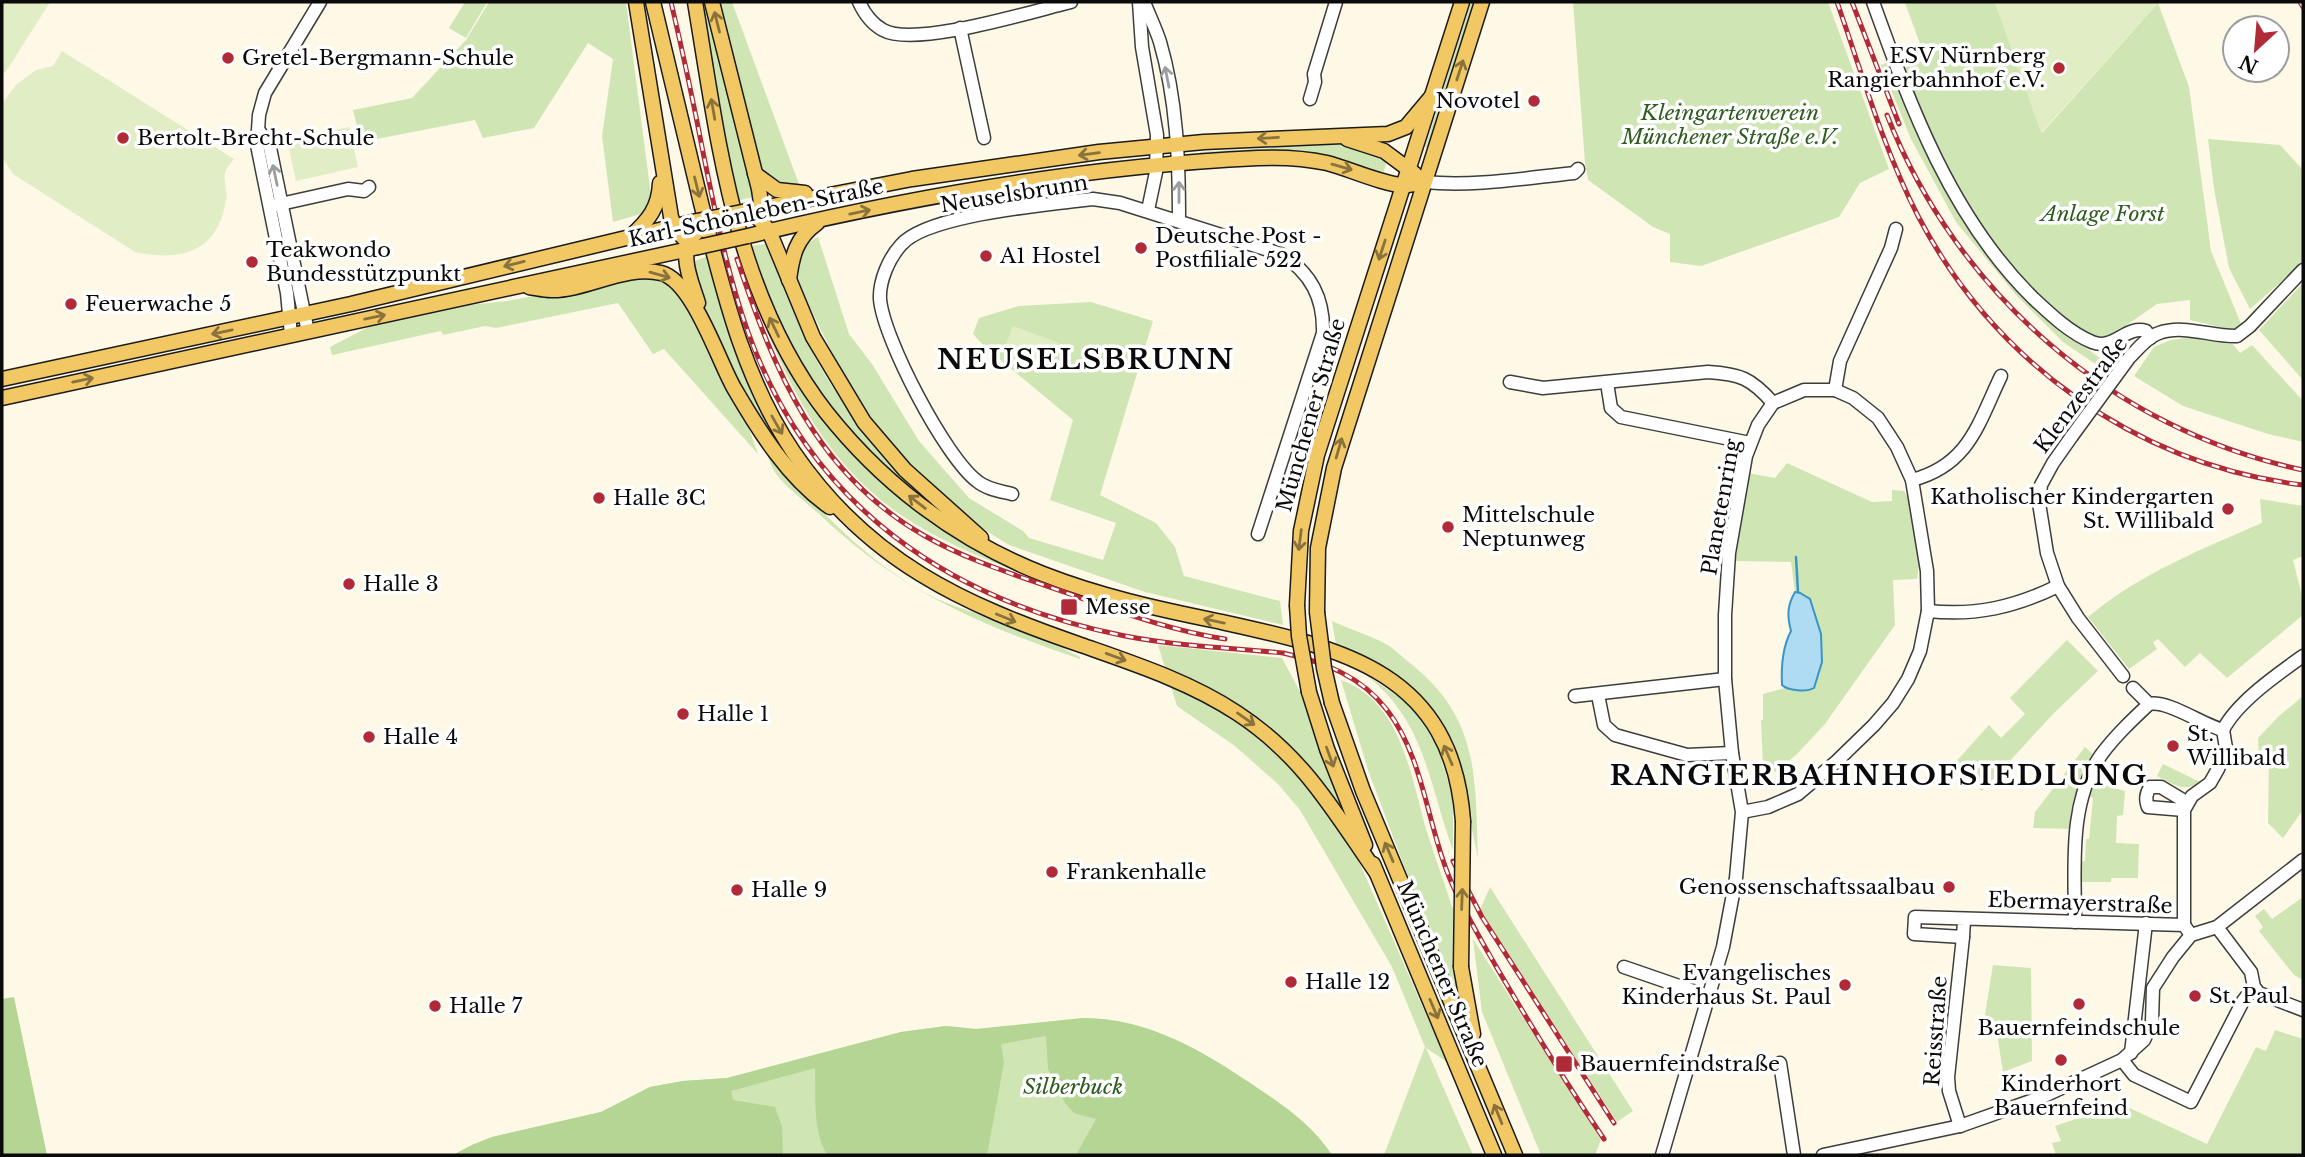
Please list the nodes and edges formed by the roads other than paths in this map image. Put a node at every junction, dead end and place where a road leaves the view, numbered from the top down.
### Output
1 (320, 2) edge
2 (636, 2) edge
3 (653, 2) edge
4 (695, 2) edge
5 (712, 2) edge
6 (859, 2) edge
7 (1071, 2) edge
8 (1142, 2) edge
9 (1336, 2) edge
10 (1462, 2) edge
11 (1482, 2) edge
12 (1873, 2) edge
13 (960, 28) junction
14 (1432, 96) junction
15 (1310, 99) dead end
16 (1336, 136) junction
17 (984, 138) dead end
18 (1178, 144) junction
19 (1157, 146) junction
20 (1179, 165) junction
21 (1156, 166) junction
22 (661, 167) junction
23 (1409, 169) junction
24 (1578, 169) dead end
25 (755, 174) junction
26 (1424, 182) junction
27 (1403, 186) junction
28 (369, 187) dead end
29 (828, 194) junction
30 (275, 205) junction
31 (1148, 211) junction
32 (752, 212) junction
33 (1179, 220) junction
34 (820, 221) junction
35 (702, 223) junction
36 (674, 226) junction
37 (1896, 229) dead end
38 (769, 231) junction
39 (747, 232) junction
40 (631, 237) junction
41 (694, 246) junction
42 (2303, 270) edge
43 (789, 282) junction
44 (521, 285) junction
45 (306, 313) junction
46 (289, 317) junction
47 (703, 323) junction
48 (308, 332) junction
49 (291, 335) junction
50 (2150, 338) junction
51 (2001, 376) dead end
52 (2, 379) edge
53 (1510, 382) dead end
54 (1607, 383) junction
55 (1835, 390) junction
56 (2, 398) edge
57 (1773, 403) junction
58 (1750, 443) junction
59 (1912, 480) junction
60 (1012, 494) dead end
61 (851, 521) junction
62 (1258, 534) dead end
63 (995, 552) junction
64 (2058, 586) junction
65 (1928, 611) junction
66 (2303, 656) edge
67 (2123, 676) dead end
68 (1726, 679) junction
69 (2133, 688) dead end
70 (1598, 695) junction
71 (1575, 696) dead end
72 (2150, 704) junction
73 (2223, 730) junction
74 (1732, 753) junction
75 (1742, 812) junction
76 (2303, 860) edge
77 (1376, 872) junction
78 (1964, 920) junction
79 (2075, 922) junction
80 (2146, 923) junction
81 (2217, 927) junction
82 (2187, 930) junction
83 (1963, 937) junction
84 (1624, 967) dead end
85 (2254, 987) junction
86 (1708, 996) junction
87 (2303, 1010) edge
88 (2126, 1056) junction
89 (1780, 1063) dead end
90 (1482, 1073) junction
91 (1959, 1126) junction
92 (1494, 1155) edge
93 (1515, 1155) edge
94 (1662, 1155) edge
95 (1794, 1155) edge
96 (1823, 1155) edge

1 - 30 street
2 - 22 main road
3 -> 61 main road
63 -> 4 main road
25 -> 5 main road
6 - 13 street
7 - 13 street
18 -> 8 street
8 - 19 street
9 - 15 street
10 - 14 main road, Münchener Straße
26 -> 11 main road, Münchener Straße
12 - 50 street
13 - 17 street
14 - 16 main road, Karl-Schönleben-Straße
14 - 23 main road, Münchener Straße
16 -> 18 main road, Karl-Schönleben-Straße
16 - 23 main road, Karl-Schönleben-Straße
18 - 19 main road, Karl-Schönleben-Straße
18 - 20 street
19 - 21 street
19 -> 29 main road, Karl-Schönleben-Straße
20 - 21 main road, Karl-Schönleben-Straße
20 -> 27 main road, Karl-Schönleben-Straße
33 -> 20 street
21 - 31 street
34 -> 21 main road, Karl-Schönleben-Straße
22 - 36 main road
22 - 40 main road
23 - 26 main road, Karl-Schönleben-Straße
23 - 27 main road, Münchener Straße
24 - 26 street
25 - 29 main road
25 - 32 main road
26 - 27 main road, Karl-Schönleben-Straße
90 -> 26 main road, Münchener Straße, bridge
27 -> 77 main road, Münchener Straße, bridge
28 - 30 street
29 - 32 main road, Karl-Schönleben-Straße
30 - 45 street
30 - 46 street
31 - 33 street, Neuselsbrunn
31 - 60 street, Neuselsbrunn
32 - 35 main road, Karl-Schönleben-Straße, bridge
32 - 38 main road
32 - 39 main road
33 - 62 street, Neuselsbrunn
34 - 38 main road, Karl-Schönleben-Straße
34 - 43 main road
35 - 36 main road, Karl-Schönleben-Straße
35 - 41 main road
36 - 40 main road, Karl-Schönleben-Straße
36 - 41 main road
37 - 55 street
38 - 39 main road, Karl-Schönleben-Straße
38 - 43 main road
39 - 41 main road, Karl-Schönleben-Straße, bridge
40 -> 45 main road, Karl-Schönleben-Straße
41 - 44 main road, Karl-Schönleben-Straße
41 - 47 main road
42 - 50 street, Klenzestraße
43 - 63 main road
44 -> 47 main road
48 -> 44 main road, Karl-Schönleben-Straße
45 - 46 main road, Karl-Schönleben-Straße
45 - 48 street
46 - 49 street
46 -> 52 main road, Karl-Schönleben-Straße
47 - 61 main road
48 - 49 main road, Karl-Schönleben-Straße
56 -> 49 main road, Karl-Schönleben-Straße
50 - 64 street, Klenzestraße, bridge
51 - 59 street
53 - 54 street
54 - 57 street
54 - 58 street
55 - 57 street
55 - 59 street
57 - 58 street, Planetenring
58 - 68 street, Planetenring
59 - 65 street
61 -> 77 main road
90 -> 63 main road, bridge
64 - 65 street
64 - 67 street, Klenzestraße
65 - 75 street
66 - 73 street
68 - 70 street
68 - 74 street, Planetenring
69 - 72 street
70 - 71 street
70 - 74 street
72 - 73 street
72 - 79 street
73 - 82 street
74 - 75 street, Planetenring
75 - 86 street, Planetenring
76 - 81 street
77 -> 92 main road, Münchener Straße
78 - 79 street, Ebermayerstraße
78 - 83 street, Reisstraße
78 - 83 street, Ebermayerstraße
79 - 80 street, Ebermayerstraße
80 - 82 street, Ebermayerstraße
80 - 88 street
81 - 82 street
81 - 85 street
82 - 88 street
83 - 91 street, Reisstraße
84 - 86 street
85 - 87 street
85 - 88 street
86 - 94 street, Planetenring
88 - 91 street
89 - 95 street
93 -> 90 main road, Münchener Straße
91 - 96 street

